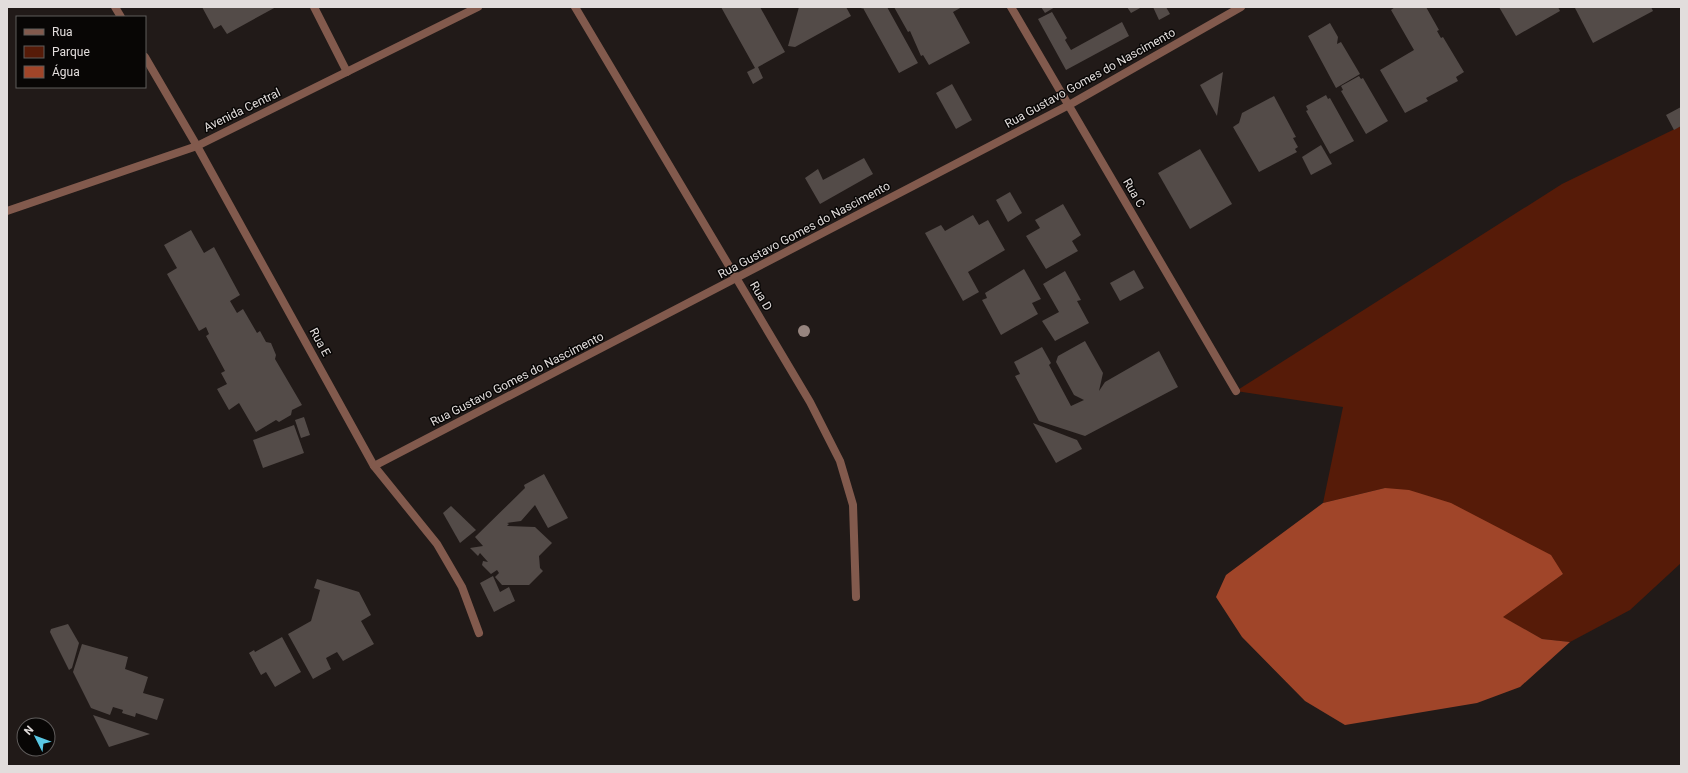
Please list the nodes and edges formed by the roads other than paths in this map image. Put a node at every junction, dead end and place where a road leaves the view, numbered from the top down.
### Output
1 (115, 7) edge
2 (314, 7) edge
3 (478, 7) edge
4 (575, 7) edge
5 (1012, 7) edge
6 (1241, 7) edge
7 (120, 16) edge
8 (146, 60) edge
9 (347, 72) junction
10 (1068, 105) junction
11 (197, 146) junction
12 (7, 211) edge
13 (736, 279) junction
14 (1236, 391) dead end
15 (374, 466) junction
16 (856, 596) dead end
17 (479, 633) dead end

1 - 7 street
2 - 9 street
3 - 9 street, Avenida Central
4 - 13 street, Rua D
5 - 10 street, Rua C
6 - 10 street, Rua Gustavo Gomes do Nascimento
8 - 11 street, Rua E
9 - 11 street, Avenida Central
10 - 13 street, Rua Gustavo Gomes do Nascimento
10 - 14 street, Rua C
11 - 12 street, Avenida Central
11 - 15 street, Rua E
13 - 15 street, Rua Gustavo Gomes do Nascimento
13 - 16 street, Rua D
15 - 17 street, Rua E

